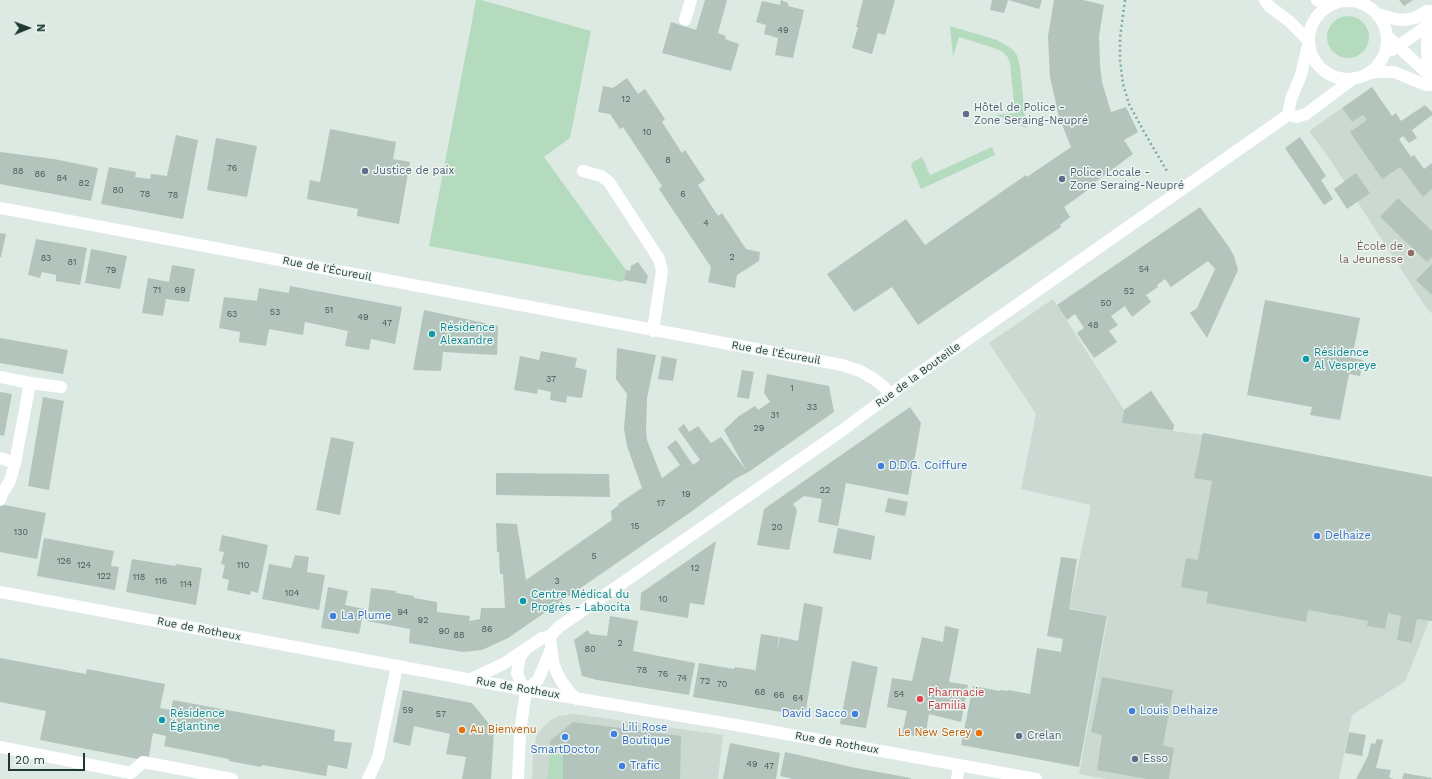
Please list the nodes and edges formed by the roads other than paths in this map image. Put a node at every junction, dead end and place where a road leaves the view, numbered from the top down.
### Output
1 (691, 0) edge
2 (1265, 0) edge
3 (1317, 0) edge
4 (1329, 3) edge
5 (1366, 3) edge
6 (1432, 11) edge
7 (1378, 14) junction
8 (685, 20) dead end
9 (1430, 21) edge
10 (1388, 37) junction
11 (1309, 41) junction
12 (1398, 47) junction
13 (1384, 55) junction
14 (1366, 74) junction
15 (1354, 78) junction
16 (1430, 78) edge
17 (1432, 85) edge
18 (1288, 115) junction
19 (583, 171) dead end
20 (0, 208) edge
21 (653, 331) junction
22 (0, 377) edge
23 (30, 383) junction
24 (61, 387) dead end
25 (889, 395) junction
26 (0, 458) edge
27 (15, 463) junction
28 (0, 500) edge
29 (0, 592) edge
30 (550, 636) junction
31 (526, 649) junction
32 (551, 649) junction
33 (397, 666) junction
34 (469, 680) junction
35 (526, 690) junction
36 (577, 699) junction
37 (0, 747) edge
38 (959, 765) junction
39 (232, 779) edge
40 (368, 779) edge
41 (518, 779) edge
42 (957, 779) edge
43 (1036, 779) edge

1 - 8 street
2 - 11 street
3 - 4 street
4 - 5 street
4 - 11 street
5 - 7 street
6 - 7 street
7 - 10 street
9 - 12 street
9 - 16 street
10 - 12 street
10 - 13 street, Rue de la Bouteille
11 - 15 street, Rue de la Bouteille
11 - 18 street
12 - 13 street
12 - 16 street
13 - 14 street, Rue de la Bouteille
14 - 15 street, Rue de la Bouteille
14 - 17 street
15 - 18 street, Rue de la Bouteille
18 - 25 street, Rue de la Bouteille
19 - 21 street
20 - 21 street, Rue de l'Écureuil
21 - 25 street, Rue de l'Écureuil
22 - 23 street
23 - 24 street
23 - 27 street
25 - 30 street, Rue de la Bouteille
26 - 27 street
27 - 28 street
29 - 33 street, Rue de Rotheux
30 - 31 street, Rue de la Bouteille
30 - 32 street
31 - 34 street, Rue de la Bouteille
31 - 35 street
32 - 35 street
32 - 36 street
33 - 34 street, Rue de Rotheux
33 - 40 street
34 - 35 street, Rue de Rotheux
35 - 36 street, Rue de Rotheux
35 - 41 street
36 - 38 street, Rue de Rotheux
37 - 39 street
38 - 42 street
38 - 43 street, Rue de Rotheux

